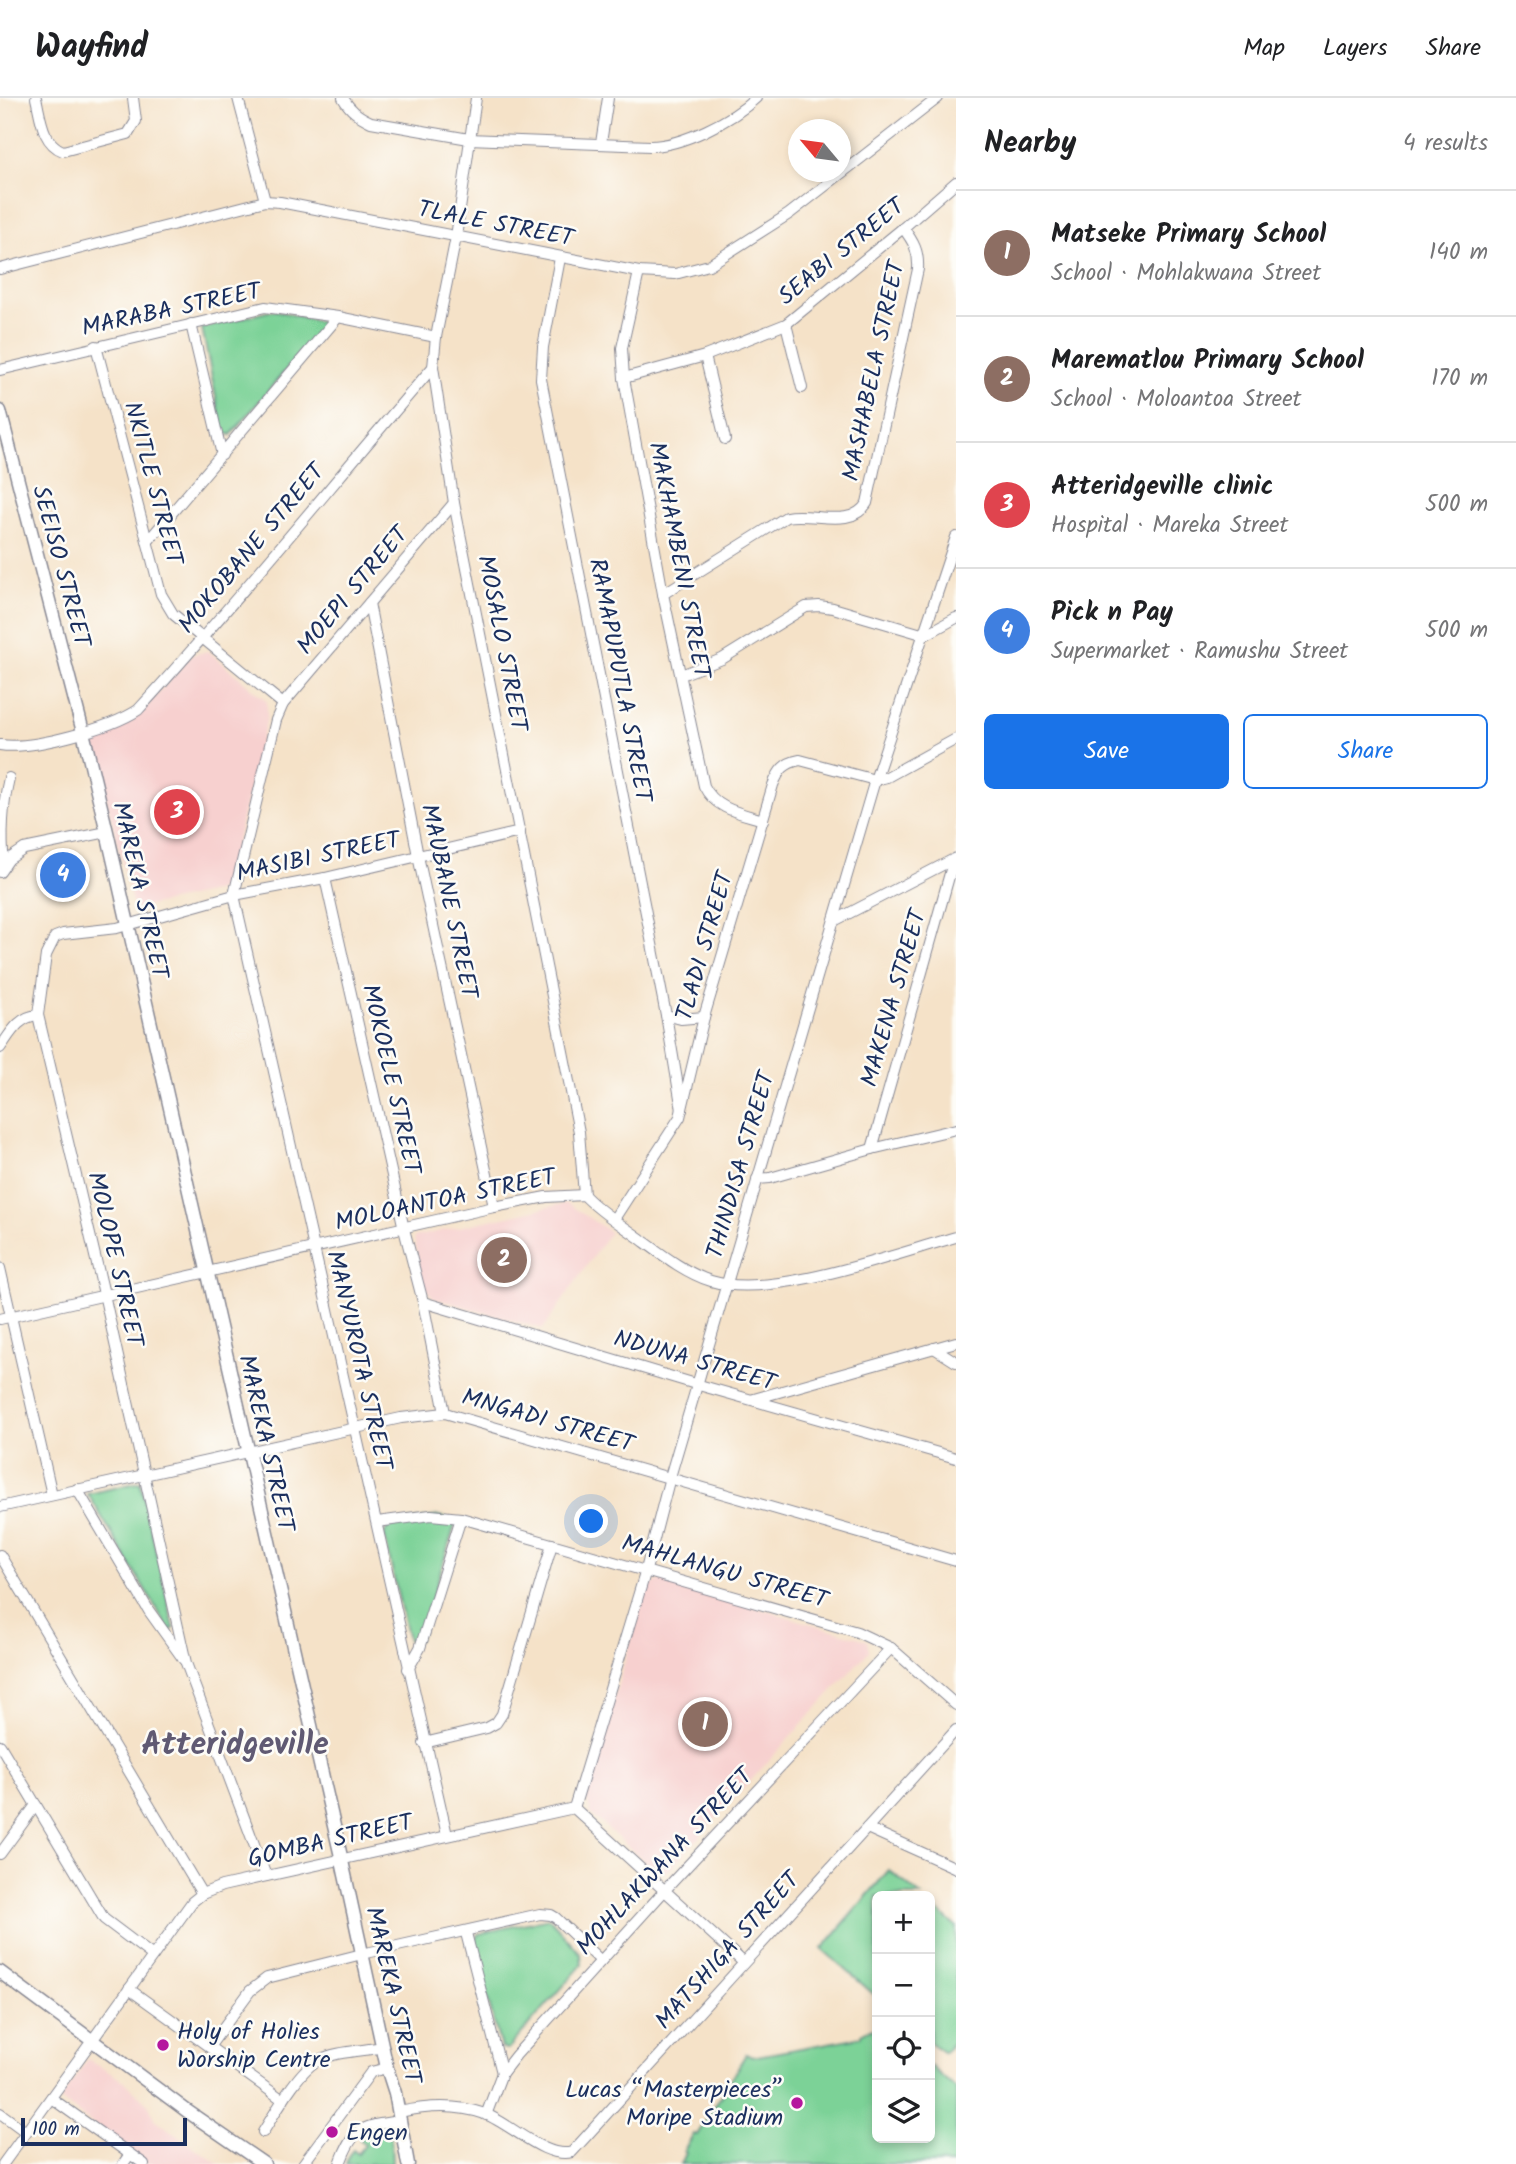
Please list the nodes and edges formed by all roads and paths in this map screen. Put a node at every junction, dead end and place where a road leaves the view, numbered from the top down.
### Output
1 (36, 98) edge
2 (133, 98) edge
3 (238, 98) edge
4 (343, 98) edge
5 (477, 98) edge
6 (608, 98) edge
7 (756, 98) edge
8 (938, 98) edge
9 (469, 139) junction
10 (601, 143) junction
11 (956, 182) edge
12 (265, 201) junction
13 (903, 228) junction
14 (456, 237) junction
15 (560, 258) junction
16 (0, 269) edge
17 (639, 272) junction
18 (338, 317) junction
19 (191, 324) junction
20 (786, 324) junction
21 (436, 337) junction
22 (96, 346) junction
23 (705, 356) junction
24 (433, 367) junction
25 (0, 370) edge
26 (624, 378) junction
27 (802, 388) dead end
28 (0, 411) edge
29 (724, 439) dead end
30 (222, 455) junction
31 (454, 503) junction
32 (956, 537) edge
33 (148, 541) junction
34 (663, 594) junction
35 (369, 603) junction
36 (956, 618) edge
37 (925, 635) junction
38 (202, 640) junction
39 (681, 675) junction
40 (283, 704) junction
41 (83, 732) junction
42 (956, 738) edge
43 (0, 745) edge
44 (9, 778) dead end
45 (875, 780) junction
46 (763, 820) junction
47 (107, 832) junction
48 (520, 832) junction
49 (418, 856) junction
50 (955, 858) edge
51 (2, 869) edge
52 (325, 878) junction
53 (234, 895) junction
54 (834, 921) junction
55 (127, 925) junction
56 (666, 1015) junction
57 (38, 1016) junction
58 (704, 1017) junction
59 (0, 1048) edge
60 (682, 1110) junction
61 (956, 1129) edge
62 (872, 1149) junction
63 (757, 1179) junction
64 (584, 1195) junction
65 (494, 1207) junction
66 (614, 1219) junction
67 (404, 1229) junction
68 (956, 1237) edge
69 (312, 1247) junction
70 (0, 1268) edge
71 (208, 1270) junction
72 (727, 1285) junction
73 (104, 1294) junction
74 (423, 1302) junction
75 (11, 1316) junction
76 (0, 1318) edge
77 (956, 1342) edge
78 (934, 1348) junction
79 (956, 1362) edge
80 (699, 1385) junction
81 (754, 1399) junction
82 (445, 1413) junction
83 (353, 1429) junction
84 (247, 1452) junction
85 (956, 1458) edge
86 (145, 1473) junction
87 (670, 1477) junction
88 (77, 1489) junction
89 (52, 1496) junction
90 (0, 1507) edge
91 (461, 1518) junction
92 (377, 1522) junction
93 (552, 1544) junction
94 (0, 1555) edge
95 (956, 1561) edge
96 (646, 1570) junction
97 (891, 1648) junction
98 (186, 1663) junction
99 (408, 1669) junction
100 (956, 1705) edge
101 (956, 1730) edge
102 (424, 1743) junction
103 (0, 1745) edge
104 (36, 1805) junction
105 (574, 1808) junction
106 (867, 1828) junction
107 (447, 1835) junction
108 (0, 1854) edge
109 (342, 1861) junction
110 (956, 1867) edge
111 (266, 1876) junction
112 (665, 1890) junction
113 (202, 1894) junction
114 (466, 1933) junction
115 (362, 1954) junction
116 (153, 1956) junction
117 (601, 1961) junction
118 (743, 1962) junction
119 (0, 1972) edge
120 (129, 1989) junction
121 (92, 2040) junction
122 (209, 2047) junction
123 (383, 2047) junction
124 (387, 2068) junction
125 (502, 2073) junction
126 (51, 2098) junction
127 (283, 2100) junction
128 (0, 2113) edge
129 (486, 2115) junction
130 (400, 2116) junction
131 (26, 2132) junction
132 (263, 2132) dead end
133 (130, 2154) junction
134 (3, 2164) edge
135 (123, 2164) edge
136 (144, 2164) edge
137 (264, 2164) edge
138 (303, 2164) edge
139 (340, 2164) edge
140 (408, 2164) edge

1 - 2 street
3 - 12 street
4 - 9 street
5 - 9 street, MOSALO STREET
6 - 10 street
7 - 10 street
8 - 17 street, TLALE STREET
9 - 10 street
9 - 14 street, MOSALO STREET
11 - 13 street, SEABI STREET
12 - 14 street, TLALE STREET
12 - 16 street, TLALE STREET
13 - 20 street, SEABI STREET
13 - 34 street, MASHABELA STREET
14 - 15 street, TLALE STREET
14 - 21 street, MOSALO STREET
15 - 17 street, TLALE STREET
15 - 56 street, RAMAPUPUTLA STREET
17 - 26 street, MAKHAMBENI STREET
18 - 19 street, MARABA STREET
18 - 21 street, MARABA STREET
18 - 30 street
19 - 22 street, MARABA STREET
19 - 30 street
20 - 23 street, SEABI STREET
20 - 27 street
21 - 24 street, MOSALO STREET
22 - 25 street, MARABA STREET
22 - 33 street, NKITLE STREET
23 - 26 street, SEABI STREET
23 - 29 street
24 - 31 street, MOSALO STREET
24 - 38 street, MOKOBANE STREET
26 - 34 street, MAKHAMBENI STREET
28 - 41 street, SEEISO STREET
30 - 33 street
31 - 35 street, MOEPI STREET
31 - 48 street, MOSALO STREET
32 - 37 street, THINDISA STREET
33 - 38 street, NKITLE STREET
34 - 39 street, MAKHAMBENI STREET
35 - 40 street, MOEPI STREET
35 - 49 street, MAUBANE STREET
36 - 37 street
37 - 39 street
37 - 45 street, THINDISA STREET
38 - 40 street, NKITLE STREET
38 - 41 street, MOKOBANE STREET
39 - 46 street, MAKHAMBENI STREET
40 - 53 street
41 - 43 street, MOKOBANE STREET
41 - 47 street, MAREKA STREET
42 - 45 street
44 - 51 street
45 - 46 street, TLADI STREET
45 - 54 street, THINDISA STREET
46 - 58 street, TLADI STREET
47 - 51 street
47 - 55 street, MAREKA STREET
48 - 49 street, MASIBI STREET
48 - 64 street, MOSALO STREET
49 - 52 street, MASIBI STREET
49 - 65 street, MAUBANE STREET
50 - 54 street
50 - 62 street, MAKENA STREET
52 - 53 street, MASIBI STREET
52 - 67 street, MOKOELE STREET
53 - 55 street, MASIBI STREET
53 - 69 street, MANYUROTA STREET
54 - 63 street, THINDISA STREET
55 - 57 street, MOLOPE STREET
55 - 71 street, MAREKA STREET
56 - 58 street
56 - 60 street, RAMAPUPUTLA STREET
57 - 59 street
57 - 73 street, MOLOPE STREET
58 - 60 street, TLADI STREET
60 - 66 street, TLADI STREET
61 - 62 street
62 - 63 street
63 - 72 street, THINDISA STREET
64 - 65 street, MOLOANTOA STREET
64 - 66 street, MOLOANTOA STREET
65 - 67 street, MOLOANTOA STREET
66 - 72 street, MOLOANTOA STREET
67 - 69 street, MOLOANTOA STREET
67 - 74 street, MOKOELE STREET
68 - 72 street, MOLOANTOA STREET
69 - 71 street, MOLOANTOA STREET
69 - 83 street, MANYUROTA STREET
70 - 75 street
71 - 73 street, MOLOANTOA STREET
71 - 84 street, MAREKA STREET
72 - 80 street, THINDISA STREET
73 - 75 street, MOLOANTOA STREET
73 - 86 street, MOLOPE STREET
74 - 80 street, NDUNA STREET
74 - 82 street, MOKOELE STREET
75 - 76 street, MOLOANTOA STREET
75 - 89 street
77 - 78 street
78 - 79 street
78 - 81 street
80 - 81 street, NDUNA STREET
80 - 87 street, THINDISA STREET
81 - 85 street, NDUNA STREET
82 - 83 street, MNGADI STREET
82 - 87 street, MNGADI STREET
83 - 84 street, MNGADI STREET
83 - 92 street, MANYUROTA STREET
84 - 86 street, MNGADI STREET
84 - 109 street, MAREKA STREET
86 - 88 street, MNGADI STREET
86 - 98 street, MOLOPE STREET
87 - 95 street, MNGADI STREET
87 - 96 street, THINDISA STREET
88 - 89 street, MNGADI STREET
88 - 98 street, MOLOPE STREET
89 - 90 street, MNGADI STREET
91 - 92 street, MAHLANGU STREET
91 - 93 street, MAHLANGU STREET
91 - 99 street
92 - 99 street, MANYUROTA STREET
93 - 96 street, MAHLANGU STREET
93 - 102 street
94 - 113 street
96 - 97 street, MAHLANGU STREET
96 - 105 street, THINDISA STREET
97 - 100 street, MAHLANGU STREET
97 - 112 street, MOHLAKWANA STREET
98 - 111 street, MOLOPE STREET
99 - 102 street, MANYUROTA STREET
101 - 106 street, MATSHIGA STREET
102 - 107 street, MANYUROTA STREET
103 - 104 street
104 - 108 street
104 - 116 street
105 - 107 street, GOMBA STREET
105 - 112 street
106 - 110 street
106 - 118 street, MATSHIGA STREET
107 - 109 street, GOMBA STREET
109 - 111 street, GOMBA STREET
109 - 115 street, MAREKA STREET
111 - 113 street, GOMBA STREET
112 - 117 street, MOHLAKWANA STREET
112 - 118 street
113 - 116 street
114 - 115 street
114 - 117 street
114 - 125 street
115 - 122 street
115 - 123 street, MAREKA STREET
116 - 120 street
117 - 125 street, MOHLAKWANA STREET
118 - 129 street, MATSHIGA STREET
119 - 121 street
120 - 121 street
120 - 122 street
121 - 126 street
121 - 137 street
122 - 127 street
123 - 124 street, MAREKA STREET
123 - 127 street
124 - 130 street, MAREKA STREET
124 - 138 street
125 - 129 street, MOHLAKWANA STREET
126 - 131 street
126 - 133 street
127 - 132 street
128 - 131 street
129 - 130 street
130 - 139 street
130 - 140 street, MAREKA STREET
131 - 134 street
133 - 135 street
133 - 136 street

